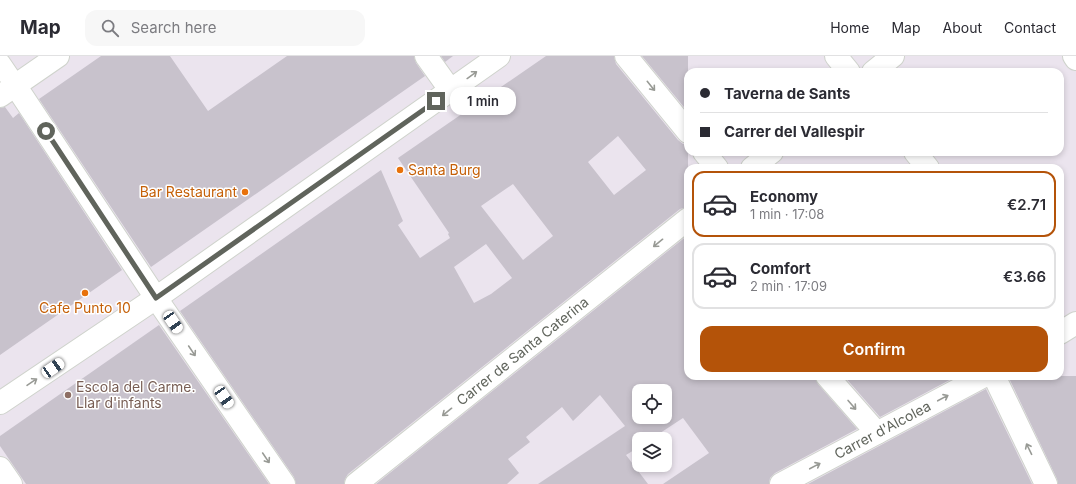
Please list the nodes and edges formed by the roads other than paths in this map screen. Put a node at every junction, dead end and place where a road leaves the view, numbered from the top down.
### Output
1 (58, 56) edge
2 (426, 56) edge
3 (499, 56) edge
4 (626, 56) edge
5 (836, 56) edge
6 (893, 56) edge
7 (1074, 56) edge
8 (1076, 58) edge
9 (0, 63) edge
10 (846, 68) edge
11 (878, 68) edge
12 (8, 91) edge
13 (451, 91) junction
14 (684, 127) edge
15 (707, 156) edge
16 (767, 156) edge
17 (918, 156) edge
18 (714, 164) edge
19 (757, 164) edge
20 (924, 164) edge
21 (684, 222) edge
22 (156, 298) junction
23 (831, 380) edge
24 (976, 380) edge
25 (996, 380) edge
26 (0, 403) edge
27 (877, 433) junction
28 (0, 468) edge
29 (11, 484) edge
30 (284, 484) edge
31 (356, 484) edge
32 (781, 484) edge
33 (1046, 484) edge

1 - 12 street
2 - 13 street
13 -> 3 street
4 -> 14 street
5 - 10 street
6 - 11 street
7 - 8 street
9 - 12 street
12 - 22 street
13 - 22 street
15 - 18 street
16 - 19 street
17 - 20 street
21 -> 31 street, Carrer de Santa Caterina
26 -> 22 street
22 -> 30 street
23 -> 27 street
27 -> 24 street, Carrer d'Alcolea
33 -> 25 street
32 -> 27 street, Carrer d'Alcolea
28 - 29 street

